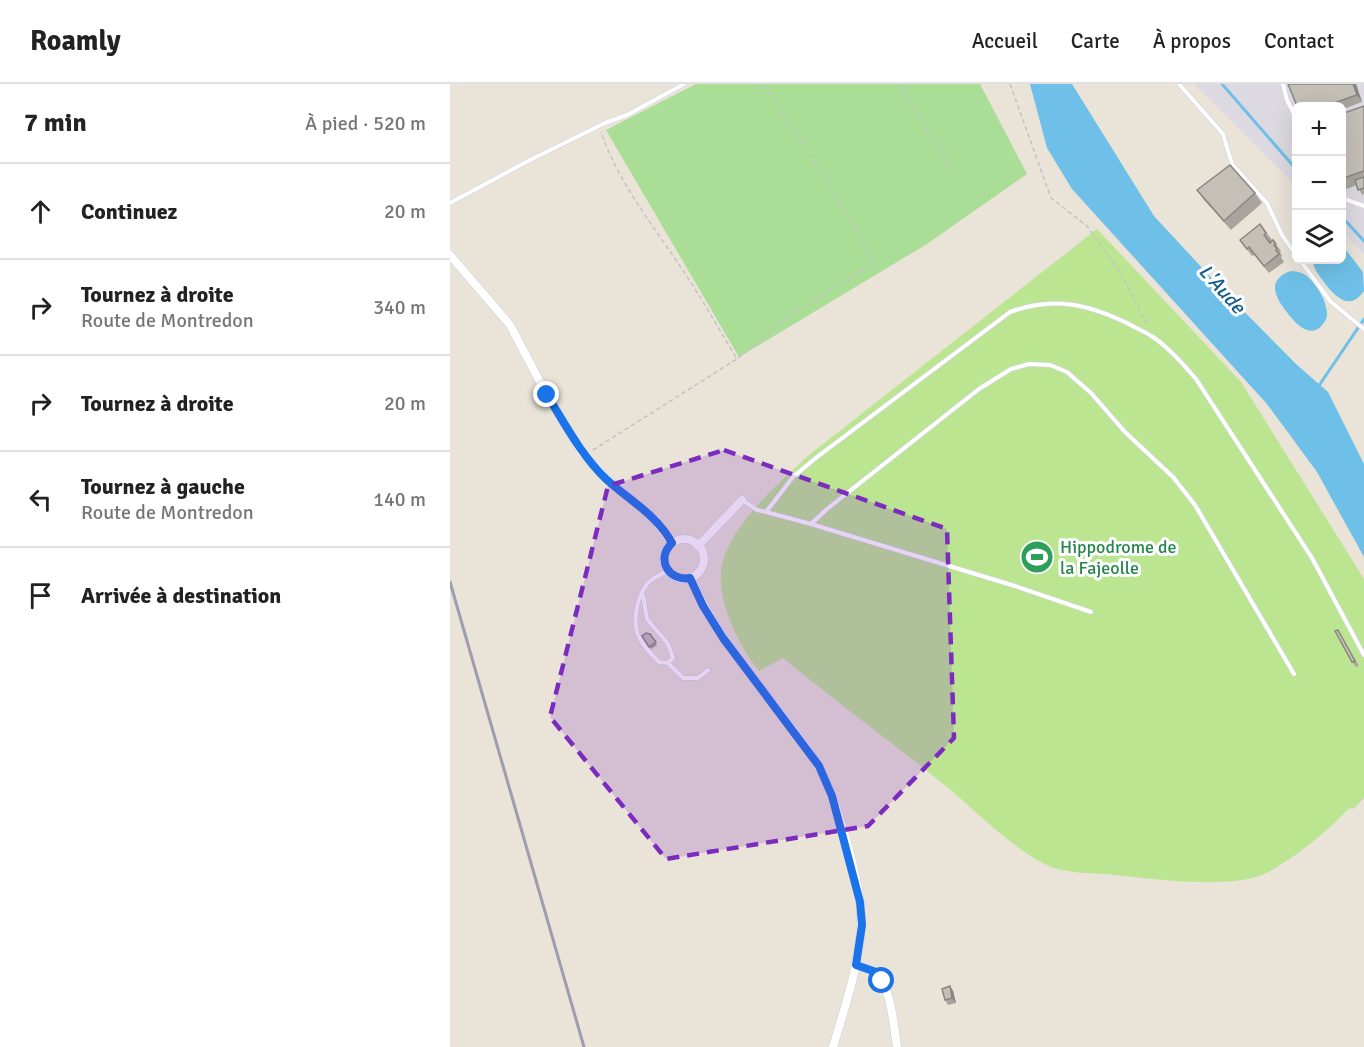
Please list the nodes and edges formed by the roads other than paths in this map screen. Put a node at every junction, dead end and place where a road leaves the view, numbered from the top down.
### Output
1 (684, 84) edge
2 (1179, 84) edge
3 (1283, 84) edge
4 (1292, 108) edge
5 (1346, 200) edge
6 (450, 203) edge
7 (1364, 206) edge
8 (1292, 249) edge
9 (450, 255) edge
10 (1303, 264) edge
11 (1364, 329) edge
12 (742, 500) joint
13 (766, 512) junction
14 (811, 524) junction
15 (672, 543) junction
16 (698, 546) junction
17 (668, 571) junction
18 (690, 578) junction
19 (643, 595) junction
20 (1091, 612) dead end
21 (1364, 655) edge
22 (668, 663) junction
23 (708, 670) dead end
24 (1294, 674) dead end
25 (856, 965) junction
26 (833, 1047) edge
27 (897, 1047) edge

1 - 6 lane
2 - 8 lane
3 - 4 lane
5 - 7 lane
9 - 15 street
10 - 11 lane
12 - 13 lane
12 - 16 street
13 - 14 lane
13 - 21 lane
14 - 20 lane
14 - 24 lane
15 - 16 street
15 - 17 street
16 - 18 street
17 - 18 street
17 - 19 lane
18 - 25 street
19 - 22 lane
19 - 22 lane
22 - 23 lane
25 - 26 street
25 - 27 street

